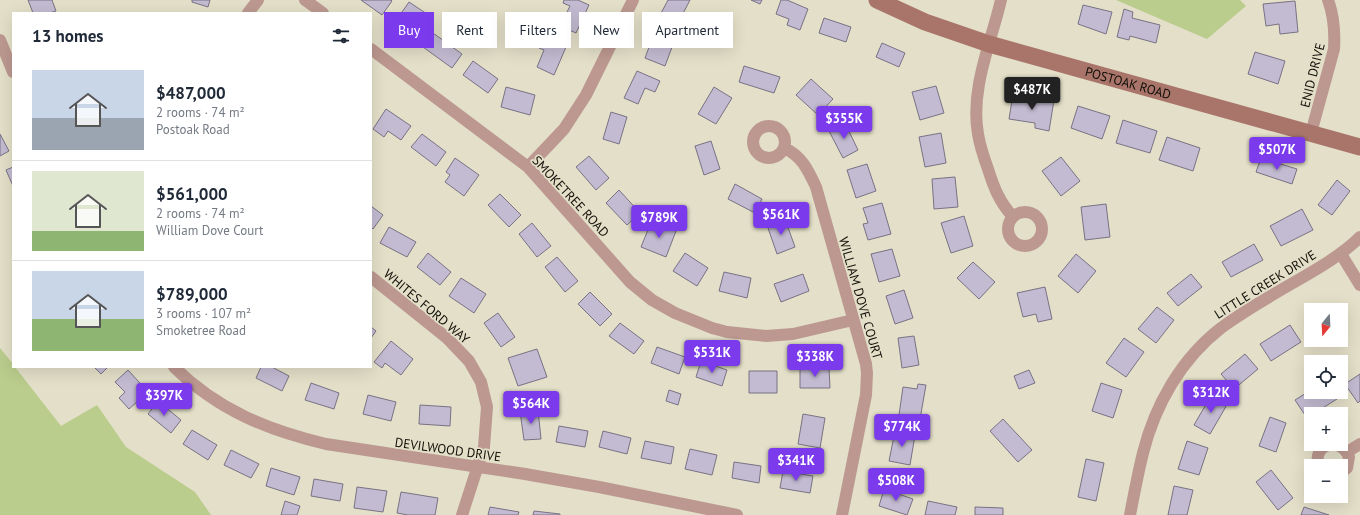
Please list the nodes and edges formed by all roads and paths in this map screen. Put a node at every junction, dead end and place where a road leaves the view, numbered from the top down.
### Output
1 (258, 0) edge
2 (305, 0) edge
3 (633, 0) edge
4 (877, 0) edge
5 (1001, 0) edge
6 (1328, 0) edge
7 (249, 12) edge
8 (322, 12) edge
9 (0, 40) edge
10 (989, 44) junction
11 (372, 50) edge
12 (12, 70) edge
13 (1311, 133) junction
14 (1360, 147) edge
15 (784, 148) dead end
16 (528, 167) junction
17 (1013, 217) dead end
18 (1360, 237) edge
19 (1341, 254) junction
20 (372, 278) edge
21 (1360, 285) edge
22 (854, 320) junction
23 (175, 368) edge
24 (1360, 444) edge
25 (1347, 452) junction
26 (1317, 459) edge
27 (1348, 465) edge
28 (476, 468) junction
29 (462, 515) edge
30 (737, 515) edge
31 (842, 515) edge
32 (1130, 515) edge

1 - 7 street
2 - 8 street
3 - 16 street
4 - 10 street, POSTOAK ROAD
5 - 10 street
6 - 13 street, ENID DRIVE
9 - 12 street
10 - 13 street, POSTOAK ROAD
10 - 17 street
11 - 16 street, SMOKETREE ROAD
13 - 14 street, POSTOAK ROAD
15 - 22 street, WILLIAM DOVE COURT
16 - 22 street, SMOKETREE ROAD
18 - 19 street, LITTLE CREEK DRIVE
19 - 21 street
19 - 32 street, LITTLE CREEK DRIVE
20 - 28 street, WHITES FORD WAY
22 - 31 street, WILLIAM DOVE COURT
23 - 28 street, DEVILWOOD DRIVE
24 - 25 street
25 - 26 street
25 - 27 street
28 - 29 street, WHITES FORD WAY
28 - 30 street, DEVILWOOD DRIVE

